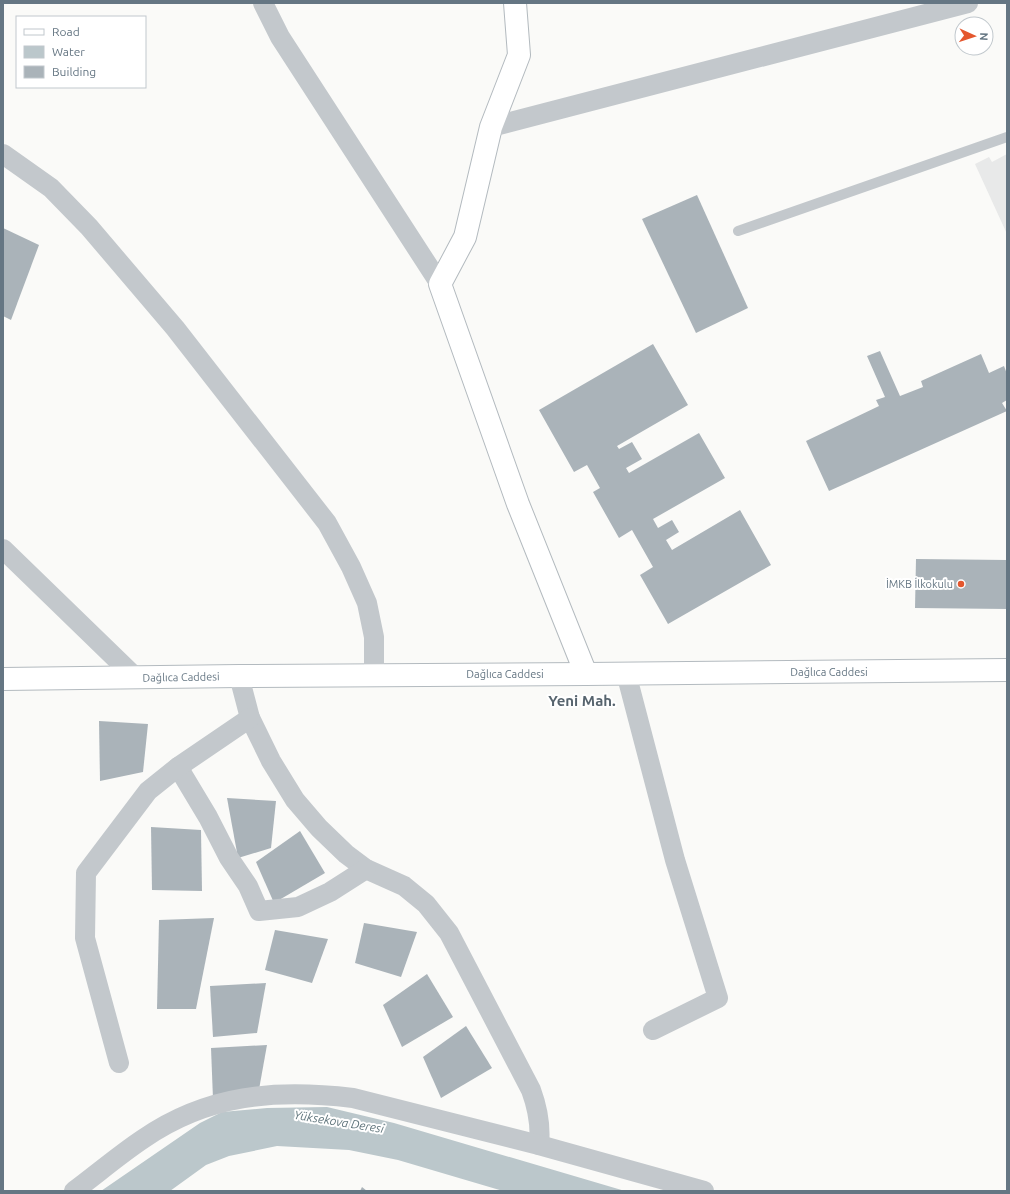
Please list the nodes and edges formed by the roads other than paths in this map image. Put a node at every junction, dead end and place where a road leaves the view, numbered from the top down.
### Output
1 (263, 3) edge
2 (515, 3) edge
3 (968, 3) edge
4 (491, 127) junction
5 (1007, 137) edge
6 (3, 154) edge
7 (738, 231) dead end
8 (440, 284) junction
9 (3, 548) edge
10 (1007, 670) edge
11 (626, 673) junction
12 (586, 674) junction
13 (374, 675) junction
14 (239, 676) junction
15 (136, 678) junction
16 (3, 679) edge
17 (250, 718) junction
18 (178, 767) junction
19 (366, 869) junction
20 (653, 1030) dead end
21 (119, 1063) dead end
22 (539, 1145) junction
23 (74, 1191) edge
24 (704, 1191) edge

1 - 8 street
2 - 4 main road
3 - 4 street
4 - 8 main road
5 - 7 lane
6 - 13 street
8 - 12 main road
9 - 15 street
10 - 11 main road, Dağlıca Caddesi
11 - 12 main road, Dağlıca Caddesi
11 - 20 street
12 - 13 main road, Dağlıca Caddesi
13 - 14 main road, Dağlıca Caddesi
14 - 15 main road, Dağlıca Caddesi
14 - 17 street
15 - 16 main road, Dağlıca Caddesi
17 - 18 street
17 - 19 street
18 - 19 street
18 - 21 street
19 - 22 street
22 - 23 street
22 - 24 street

